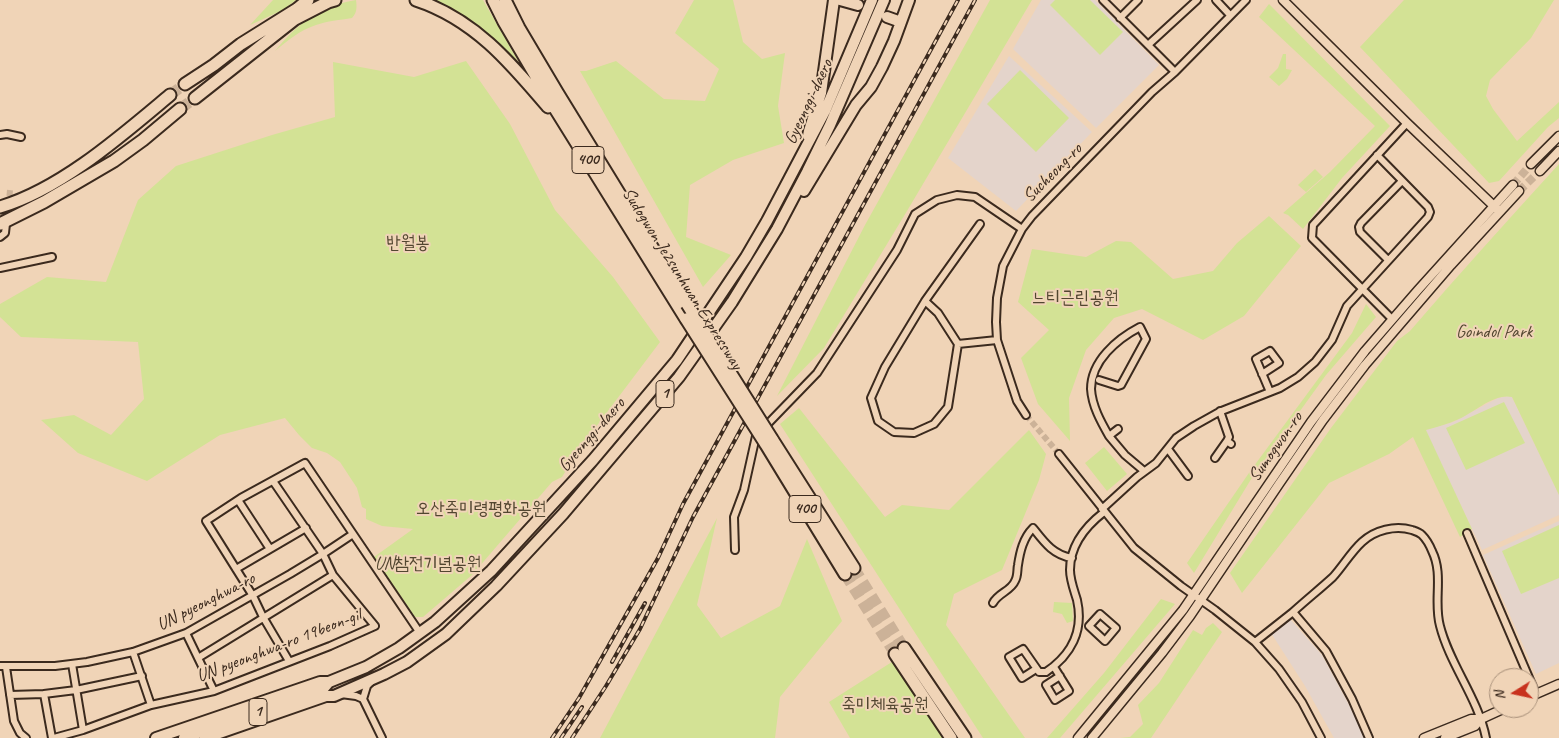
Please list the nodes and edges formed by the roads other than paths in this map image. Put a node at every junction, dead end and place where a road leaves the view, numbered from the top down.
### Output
1 (302, 0) edge
2 (308, 0) edge
3 (318, 0) edge
4 (335, 0) edge
5 (416, 0) edge
6 (493, 0) edge
7 (505, 0) edge
8 (834, 0) edge
9 (840, 0) edge
10 (872, 0) edge
11 (884, 0) edge
12 (909, 0) edge
13 (1103, 0) edge
14 (1138, 0) edge
15 (1197, 0) edge
16 (1216, 0) edge
17 (1246, 0) edge
18 (1283, 0) edge
19 (858, 5) dead end
20 (1230, 15) junction
21 (293, 16) junction
22 (887, 17) dead end
23 (1120, 18) junction
24 (901, 22) junction
25 (1148, 45) junction
26 (1174, 72) junction
27 (185, 84) tunnel mouth
28 (170, 95) tunnel mouth
29 (195, 98) tunnel mouth
30 (180, 110) tunnel mouth
31 (1407, 123) junction
32 (0, 135) edge
33 (1559, 136) edge
34 (21, 138) dead end
35 (808, 145) junction
36 (1559, 151) edge
37 (1377, 155) junction
38 (1532, 164) tunnel mouth
39 (1540, 172) tunnel mouth
40 (1402, 181) junction
41 (1513, 185) tunnel mouth
42 (1519, 191) tunnel mouth
43 (56, 194) junction
44 (0, 205) edge
45 (788, 208) junction
46 (1497, 209) junction
47 (0, 214) edge
48 (623, 216) junction
49 (3, 224) edge
50 (980, 224) dead end
51 (1022, 229) junction
52 (0, 237) edge
53 (52, 257) dead end
54 (1388, 260) junction
55 (0, 268) edge
56 (1362, 289) junction
57 (925, 301) junction
58 (1392, 319) junction
59 (997, 340) junction
60 (958, 344) junction
61 (1262, 374) dead end
62 (1099, 380) dead end
63 (1270, 392) junction
64 (1220, 411) junction
65 (1026, 415) tunnel mouth
66 (1118, 429) dead end
67 (1109, 436) junction
68 (769, 441) junction
69 (1168, 449) junction
70 (1059, 454) tunnel mouth
71 (1215, 458) dead end
72 (1144, 471) junction
73 (1188, 476) dead end
74 (273, 481) junction
75 (238, 500) junction
76 (1103, 510) junction
77 (306, 528) junction
78 (1467, 533) dead end
79 (353, 534) junction
80 (270, 549) junction
81 (735, 550) dead end
82 (324, 554) junction
83 (1072, 558) junction
84 (236, 570) junction
85 (849, 571) tunnel mouth
86 (333, 575) junction
87 (1193, 595) junction
88 (253, 596) junction
89 (1201, 601) junction
90 (993, 603) dead end
91 (1293, 612) junction
92 (263, 617) junction
93 (1078, 624) junction
94 (1089, 626) dead end
95 (186, 633) junction
96 (420, 633) junction
97 (1255, 642) junction
98 (133, 652) junction
99 (198, 658) junction
100 (289, 661) junction
101 (72, 664) junction
102 (3, 666) edge
103 (1054, 667) junction
104 (1521, 668) edge
105 (1036, 669) junction
106 (142, 676) junction
107 (1060, 676) dead end
108 (373, 679) junction
109 (329, 682) junction
110 (1559, 684) edge
111 (76, 690) junction
112 (214, 691) junction
113 (1539, 692) edge
114 (44, 694) junction
115 (10, 695) junction
116 (337, 695) junction
117 (363, 699) junction
118 (152, 705) junction
119 (1489, 715) edge
120 (1481, 719) junction
121 (83, 730) junction
122 (26, 738) edge
123 (53, 738) edge
124 (156, 738) edge
125 (184, 738) edge
126 (205, 738) edge
127 (224, 738) edge
128 (382, 738) edge
129 (950, 738) edge
130 (965, 738) edge
131 (1078, 738) edge
132 (1092, 738) edge
133 (1321, 738) edge
134 (1369, 738) edge
135 (1424, 738) edge
136 (1445, 738) edge
137 (1486, 738) edge

1 - 21 highway
2 - 21 highway
3 - 21 highway
4 - 21 highway
5 - 48 highway
6 - 48 highway, Sudogwon Je2sunhwan Expressway / 400
7 - 68 highway, Sudogwon Je2sunhwan Expressway / 400, bridge
8 - 35 main road
9 - 19 main road
10 - 35 main road, Gyeonggi-daero / 1
11 - 45 main road, Gyeonggi-daero / 1
12 - 24 main road
13 - 23 street
14 - 23 street
15 - 25 street
16 - 20 street
17 - 20 street, Sucheong-ro
18 - 31 street
20 - 26 street, Sucheong-ro
21 - 27 highway
21 - 29 highway
22 - 24 main road
23 - 25 street
24 - 45 main road
25 - 26 street
26 - 51 street, Sucheong-ro
28 - 44 highway
30 - 43 highway
31 - 37 street
31 - 46 street
32 - 34 street
33 - 38 street
35 - 96 main road, Gyeonggi-daero / 1
36 - 39 street
37 - 40 street
37 - 56 street
40 - 54 street
40 - 54 street
41 - 46 street, Sumogwon-ro
42 - 46 street, Sumogwon-ro
43 - 47 highway
43 - 49 highway
45 - 108 main road, Gyeonggi-daero / 1
46 - 58 street, Sumogwon-ro
46 - 89 street, Sumogwon-ro
48 - 68 highway, Sudogwon Je2sunhwan Expressway / 400, bridge
49 - 52 street
50 - 57 street
51 - 59 street, Sucheong-ro
51 - 81 street
53 - 55 street
54 - 56 street
56 - 58 street
56 - 63 street
57 - 60 street
57 - 60 street
58 - 87 street, Sumogwon-ro
59 - 60 street
59 - 65 street, Sucheong-ro
61 - 63 street
62 - 67 street
63 - 64 street
64 - 69 street
64 - 71 street
66 - 67 street
67 - 72 street
68 - 85 highway, Sudogwon Je2sunhwan Expressway / 400
69 - 72 street
69 - 73 street
70 - 76 street
72 - 76 street
74 - 75 street
74 - 77 street, UN pyeonghwa-ro 19beon-gil
74 - 79 street
75 - 80 street
75 - 84 street
76 - 83 street
76 - 87 street
77 - 80 street
77 - 82 street, UN pyeonghwa-ro 19beon-gil
78 - 104 street
79 - 82 street, UN pyeonghwa-ro
79 - 96 street
80 - 84 street
82 - 86 street, UN pyeonghwa-ro 19beon-gil
82 - 88 street, UN pyeonghwa-ro
83 - 90 street
83 - 93 street
84 - 88 street
86 - 92 street
86 - 100 street, UN pyeonghwa-ro 19beon-gil
87 - 89 street
87 - 131 street, Sumogwon-ro
88 - 92 street
88 - 95 street, UN pyeonghwa-ro
89 - 97 street
89 - 132 street, Sumogwon-ro
91 - 97 street
91 - 120 street
91 - 134 street
92 - 99 street
92 - 100 street
93 - 94 street
93 - 103 street
95 - 98 street, UN pyeonghwa-ro
95 - 99 street
96 - 109 main road, Gyeonggi-daero / 1
97 - 133 street
98 - 101 street, UN pyeonghwa-ro
98 - 106 street
99 - 112 street
100 - 112 street, UN pyeonghwa-ro 19beon-gil
101 - 102 street, UN pyeonghwa-ro
101 - 111 street
102 - 115 street
103 - 105 street
103 - 107 street
105 - 105 street
106 - 111 street
106 - 118 street
108 - 116 main road, Gyeonggi-daero / 1
108 - 117 street
109 - 124 main road
109 - 125 main road, Gyeonggi-daero / 1
110 - 113 street
111 - 114 street
111 - 121 street
112 - 118 street, UN pyeonghwa-ro 19beon-gil
114 - 115 street
114 - 123 street
115 - 122 street
116 - 117 street
116 - 126 main road, Gyeonggi-daero / 1
116 - 127 main road
117 - 128 street
118 - 121 street, UN pyeonghwa-ro 19beon-gil
119 - 120 street
120 - 135 street
120 - 136 street
120 - 137 street
121 - 123 street, UN pyeonghwa-ro 19beon-gil
129 - 130 highway

